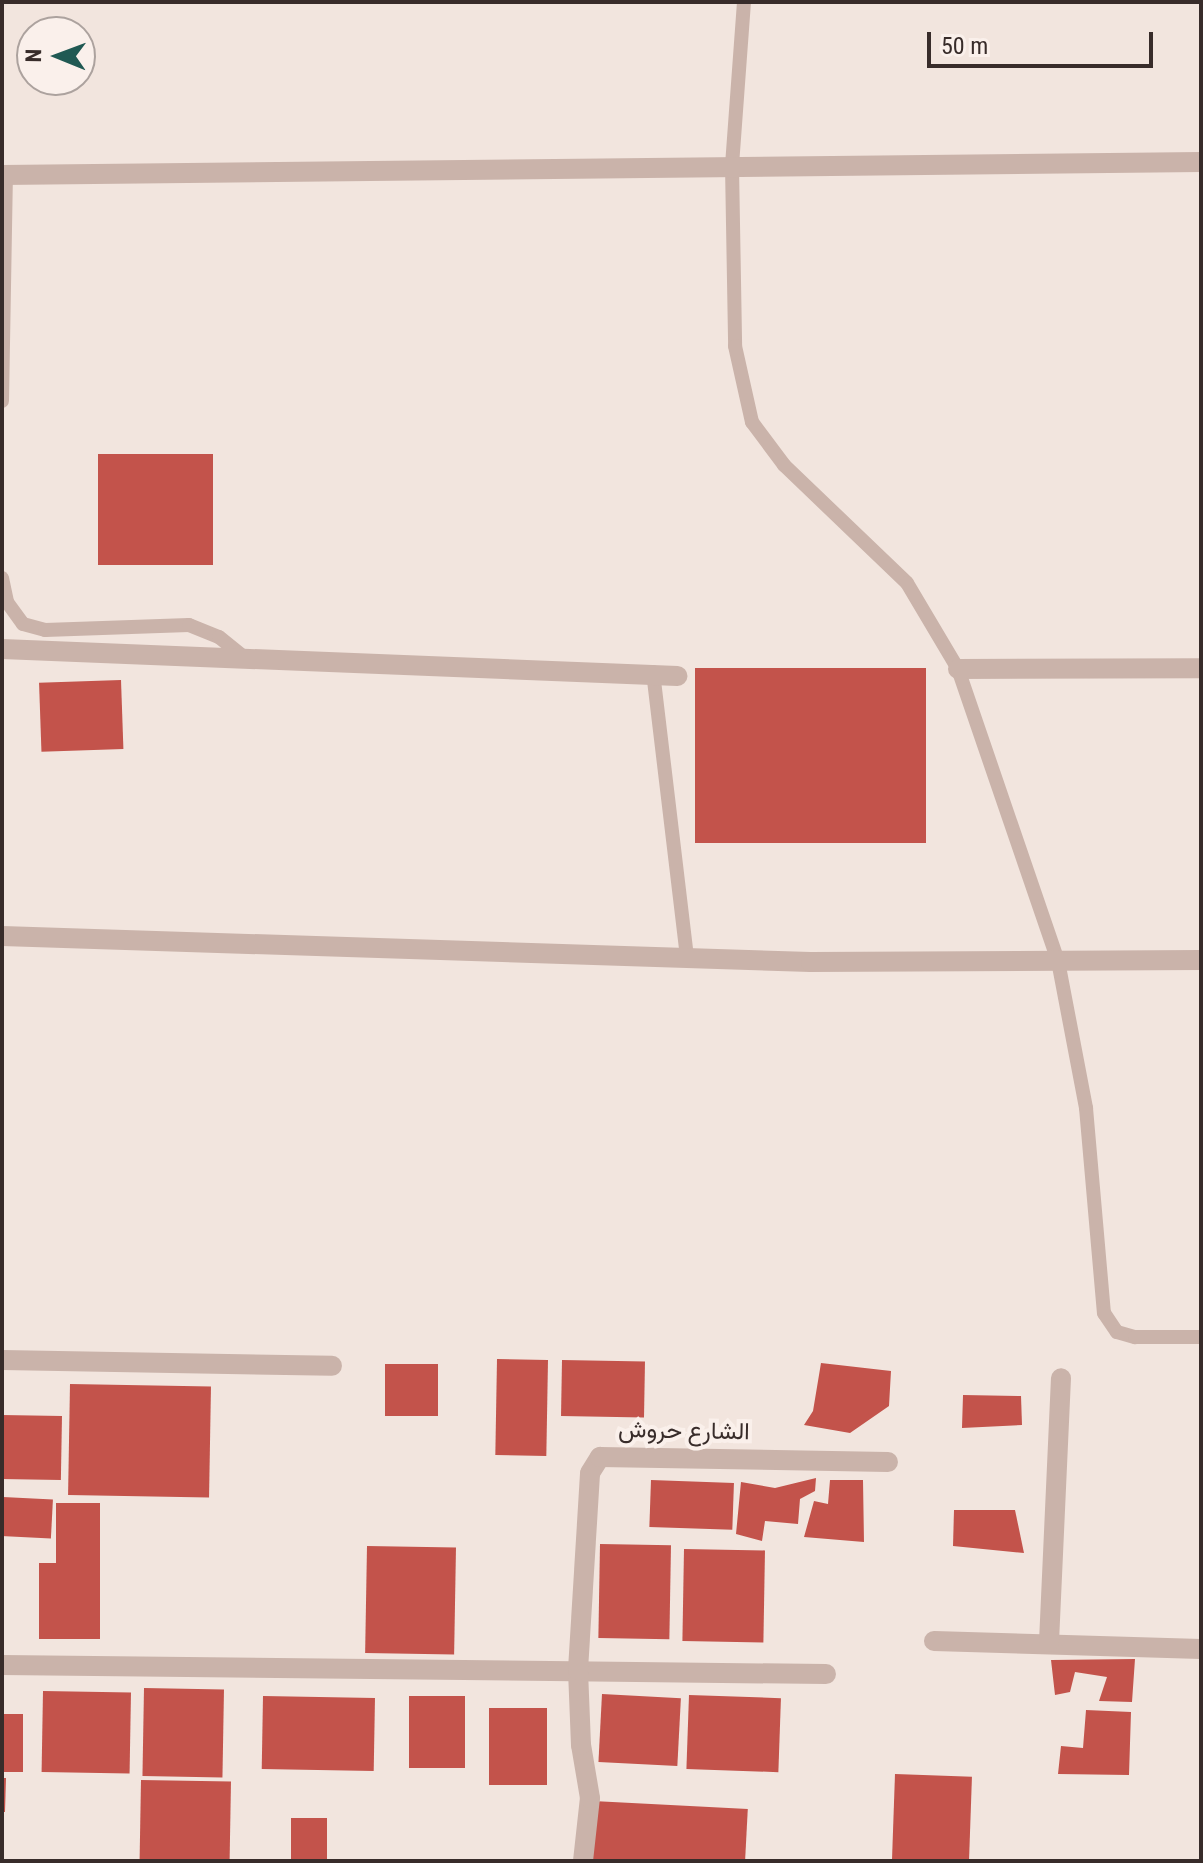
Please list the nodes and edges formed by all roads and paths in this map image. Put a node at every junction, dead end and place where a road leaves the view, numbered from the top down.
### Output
1 (744, 2) edge
2 (1201, 162) edge
3 (732, 166) junction
4 (4, 175) edge
5 (2, 401) edge
6 (2, 578) edge
7 (2, 649) edge
8 (245, 658) junction
9 (1201, 668) edge
10 (958, 669) junction
11 (653, 672) junction
12 (677, 676) dead end
13 (2, 936) edge
14 (687, 958) junction
15 (1201, 960) edge
16 (1058, 961) junction
17 (1201, 1337) edge
18 (2, 1360) edge
19 (332, 1366) dead end
20 (1061, 1378) dead end
21 (888, 1462) dead end
22 (934, 1641) dead end
23 (1049, 1642) junction
24 (1201, 1649) edge
25 (2, 1665) edge
26 (578, 1670) junction
27 (826, 1674) dead end
28 (583, 1861) edge

1 - 3 lane
2 - 3 street
3 - 4 street
3 - 10 lane
4 - 5 lane
6 - 8 lane
7 - 8 street
8 - 11 street
9 - 10 street
10 - 16 lane
11 - 12 street
11 - 14 lane
13 - 14 street
14 - 16 street
15 - 16 street
16 - 17 lane
18 - 19 street
20 - 23 street
21 - 26 street, الشارع حروش
22 - 23 street
23 - 24 street
25 - 26 street
26 - 27 street
26 - 28 street

